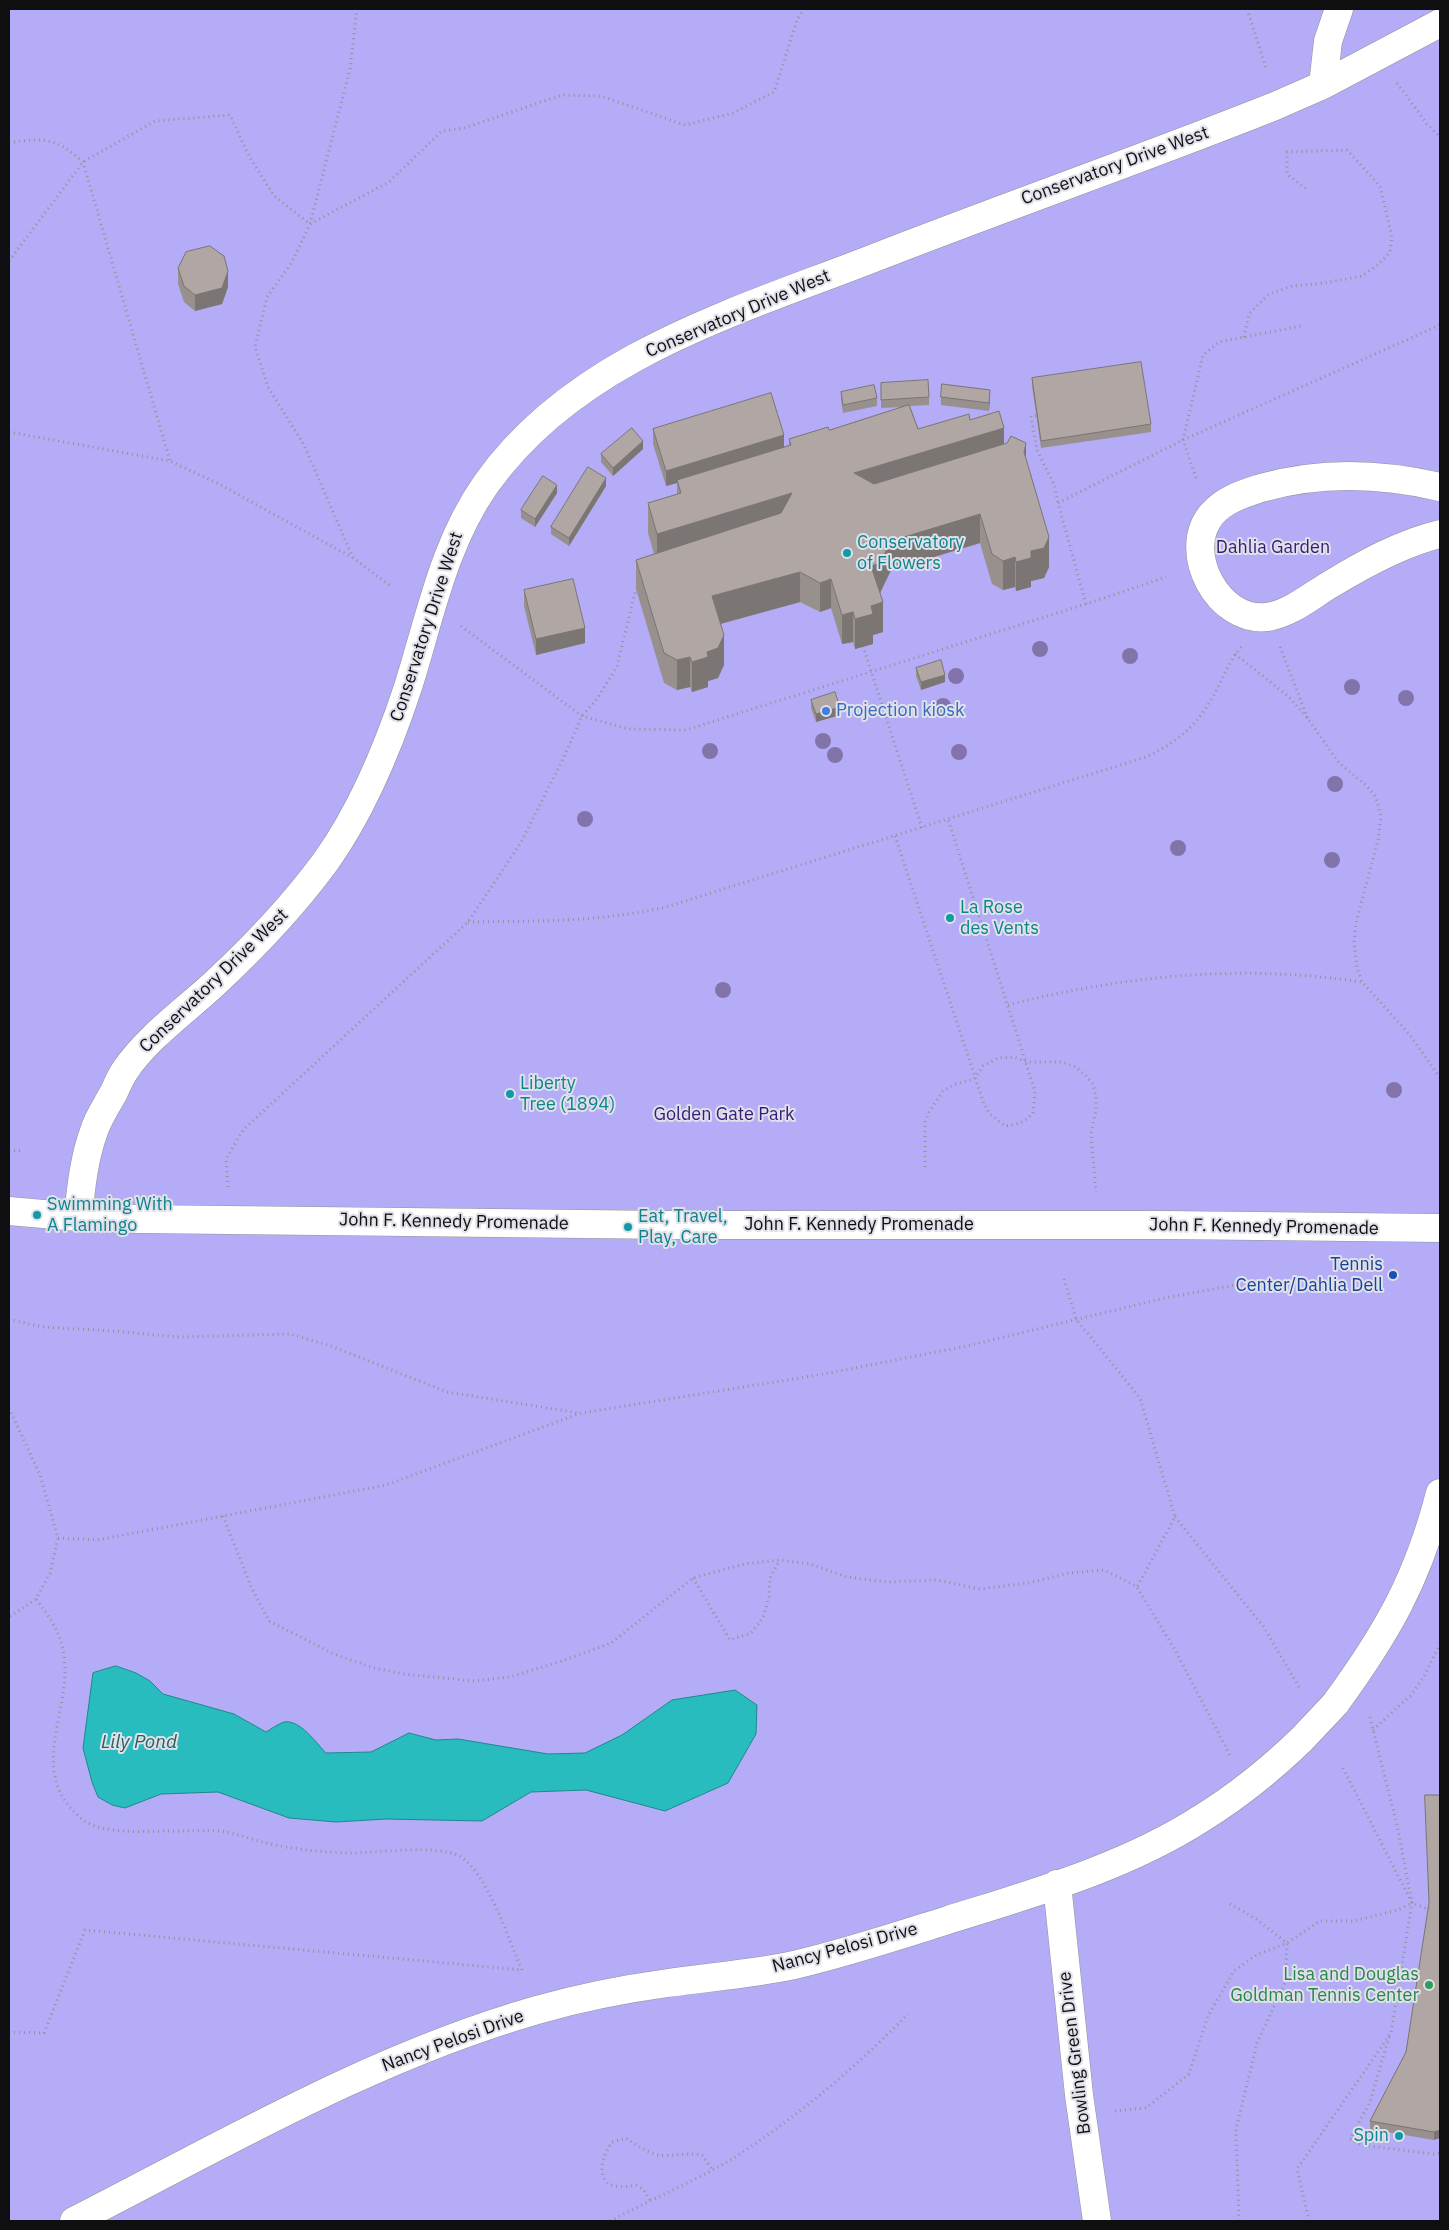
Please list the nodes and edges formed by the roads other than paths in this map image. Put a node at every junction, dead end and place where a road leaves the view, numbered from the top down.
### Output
1 (1339, 9) edge
2 (1440, 23) edge
3 (1323, 85) junction
4 (1440, 487) edge
5 (1440, 534) edge
6 (9, 1211) edge
7 (78, 1217) junction
8 (1440, 1228) edge
9 (1440, 1493) edge
10 (1057, 1884) junction
11 (74, 2221) edge
12 (1097, 2221) edge

1 - 3 street
2 - 3 street, Conservatory Drive West
3 - 7 street, Conservatory Drive West
4 - 5 street
6 - 7 street, John F. Kennedy Promenade
7 - 8 street, John F. Kennedy Promenade
9 - 10 street, Nancy Pelosi Drive, bridge
10 - 11 street, Nancy Pelosi Drive
10 - 12 street, Bowling Green Drive

